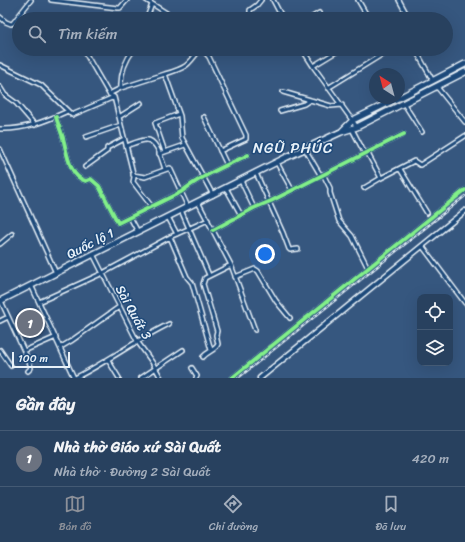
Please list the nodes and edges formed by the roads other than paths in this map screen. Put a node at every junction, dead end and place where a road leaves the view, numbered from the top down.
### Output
1 (31, 0) edge
2 (51, 0) edge
3 (127, 0) edge
4 (146, 0) edge
5 (261, 0) edge
6 (273, 0) edge
7 (358, 0) edge
8 (399, 0) edge
9 (151, 2) edge
10 (22, 12) edge
11 (149, 12) edge
12 (166, 12) edge
13 (250, 12) edge
14 (279, 12) edge
15 (365, 12) edge
16 (405, 12) edge
17 (0, 17) edge
18 (12, 24) edge
19 (87, 56) edge
20 (129, 56) edge
21 (196, 56) edge
22 (208, 56) edge
23 (307, 56) edge
24 (329, 56) edge
25 (380, 56) edge
26 (419, 56) edge
27 (465, 64) edge
28 (0, 65) edge
29 (313, 66) junction
30 (465, 72) edge
31 (165, 74) junction
32 (433, 81) junction
33 (0, 87) edge
34 (438, 87) junction
35 (121, 88) junction
36 (328, 88) junction
37 (282, 92) dead end
38 (109, 94) junction
39 (405, 95) edge
40 (114, 97) junction
41 (310, 100) junction
42 (141, 104) dead end
43 (388, 104) edge
44 (404, 104) joint
45 (405, 104) edge
46 (342, 105) junction
47 (68, 111) junction
48 (280, 111) dead end
49 (179, 114) junction
50 (56, 117) junction
51 (119, 117) junction
52 (204, 117) dead end
53 (465, 122) edge
54 (351, 124) junction
55 (35, 125) junction
56 (121, 125) junction
57 (0, 129) edge
58 (422, 132) dead end
59 (404, 134) dead end
60 (465, 136) edge
61 (86, 137) dead end
62 (124, 139) junction
63 (162, 144) junction
64 (186, 145) junction
65 (126, 146) junction
66 (156, 147) junction
67 (0, 149) edge
68 (305, 149) junction
69 (220, 150) junction
70 (165, 152) junction
71 (366, 153) junction
72 (159, 154) junction
73 (248, 155) dead end
74 (277, 163) junction
75 (227, 165) junction
76 (85, 167) dead end
77 (400, 169) junction
78 (165, 170) junction
79 (256, 173) junction
80 (133, 175) junction
81 (322, 175) junction
82 (203, 177) junction
83 (381, 178) junction
84 (241, 181) junction
85 (226, 188) junction
86 (364, 188) dead end
87 (292, 190) junction
88 (465, 190) edge
89 (181, 192) junction
90 (213, 195) junction
91 (198, 202) junction
92 (269, 202) junction
93 (152, 207) junction
94 (188, 207) junction
95 (254, 208) junction
96 (181, 210) junction
97 (465, 211) edge
98 (427, 213) dead end
99 (241, 215) junction
100 (168, 217) junction
101 (130, 218) junction
102 (208, 220) junction
103 (189, 229) junction
104 (213, 230) junction
105 (138, 232) junction
106 (12, 234) dead end
107 (177, 234) junction
108 (170, 237) junction
109 (0, 244) edge
110 (423, 247) junction
111 (298, 248) dead end
112 (93, 254) junction
113 (231, 265) junction
114 (368, 268) junction
115 (56, 273) junction
116 (103, 273) junction
117 (209, 275) junction
118 (235, 277) junction
119 (31, 285) junction
120 (0, 301) edge
121 (39, 302) junction
122 (465, 303) edge
123 (120, 307) junction
124 (8, 317) junction
125 (290, 318) dead end
126 (0, 321) edge
127 (169, 324) dead end
128 (255, 330) dead end
129 (56, 337) junction
130 (137, 341) junction
131 (60, 347) junction
132 (0, 350) edge
133 (183, 350) dead end
134 (211, 350) junction
135 (24, 351) junction
136 (203, 357) dead end
137 (108, 360) junction
138 (11, 366) dead end
139 (192, 368) dead end
140 (156, 369) junction
141 (28, 371) dead end
142 (74, 378) edge
143 (119, 378) edge
144 (141, 378) edge
145 (161, 378) edge
146 (196, 378) edge
147 (232, 378) edge
148 (260, 378) edge

1 - 10 street
2 - 3 street
4 - 9 street
5 - 13 street
6 - 14 street
7 - 15 street
8 - 16 street
9 - 11 street
9 - 12 street
17 - 18 street
19 - 38 street
20 - 35 street
21 - 31 street
22 - 69 street
23 - 29 street
24 - 29 street
25 - 36 street
26 - 32 street
27 - 32 highway, Quốc lộ 1
28 - 47 street
29 - 36 street
30 - 34 highway, Quốc lộ 1
31 - 35 street
31 - 49 street
32 - 34 highway
32 - 39 highway, Quốc lộ 1
33 - 55 street
34 - 45 highway, Quốc lộ 1
34 - 53 street
35 - 38 street
36 - 46 street
37 - 41 street
38 - 40 street
40 - 47 street
40 - 51 street
41 - 46 street
41 - 48 street
42 - 51 street
43 - 54 highway, Quốc lộ 1
44 - 54 highway, Quốc lộ 1
44 - 58 street
46 - 54 street
47 - 50 street
49 - 63 street
49 - 64 street
50 - 55 street
50 - 101 street
51 - 56 street
52 - 69 street
54 - 68 highway, Quốc lộ 1
54 - 71 street
55 - 57 street
56 - 61 street
56 - 62 street
59 - 71 street
60 - 77 street
62 - 65 street
62 - 76 street
63 - 66 street
63 - 70 street
64 - 70 street
64 - 82 street
65 - 66 street
65 - 80 street
66 - 72 street
67 - 115 street
68 - 74 highway, Quốc lộ 1
68 - 81 street
69 - 75 street
70 - 72 street
71 - 81 street
71 - 83 street
72 - 78 street
73 - 75 street
74 - 79 highway, Quốc lộ 1
74 - 87 street
75 - 82 street
77 - 83 street
77 - 98 street
78 - 80 street
78 - 89 street
79 - 84 highway, Quốc lộ 1
79 - 92 street
80 - 93 street
81 - 87 street
81 - 114 street
82 - 89 street
82 - 90 street
83 - 86 street
84 - 85 highway, Quốc lộ 1
84 - 95 street
85 - 90 highway, Quốc lộ 1
85 - 99 street
87 - 92 street
88 - 114 street
89 - 93 street
89 - 94 street
90 - 91 highway, Quốc lộ 1
91 - 94 highway, Quốc lộ 1
91 - 102 street
92 - 95 street
92 - 111 street
93 - 101 street
94 - 96 highway, Quốc lộ 1
95 - 99 street
96 - 100 highway, Quốc lộ 1
96 - 103 street
97 - 110 street
99 - 104 street
100 - 105 highway, Quốc lộ 1
100 - 107 street
101 - 105 street
102 - 103 street
102 - 104 street
103 - 107 street
103 - 117 street
104 - 113 street
105 - 112 highway, Quốc lộ 1
106 - 109 street
107 - 108 street
108 - 116 street
108 - 134 street
110 - 122 street
110 - 148 street
112 - 115 highway, Quốc lộ 1
112 - 116 street, Sài Quất 3
113 - 117 street
113 - 118 street
114 - 147 street
115 - 119 highway, Quốc lộ 1
116 - 121 street
116 - 123 street, Sài Quất 3
117 - 134 street
118 - 125 street
118 - 128 street
119 - 120 highway, Quốc lộ 1
119 - 121 street
120 - 124 street
121 - 129 street
123 - 130 street, Sài Quất 3
123 - 131 street
124 - 126 street
124 - 135 street
127 - 130 street
129 - 131 street
129 - 135 street
130 - 137 street
130 - 140 street, Sài Quất 3
131 - 142 street
132 - 138 street
133 - 140 street
134 - 136 street
135 - 141 street
137 - 142 street
137 - 143 street
139 - 146 street
140 - 144 street
140 - 145 street, Sài Quất 3

